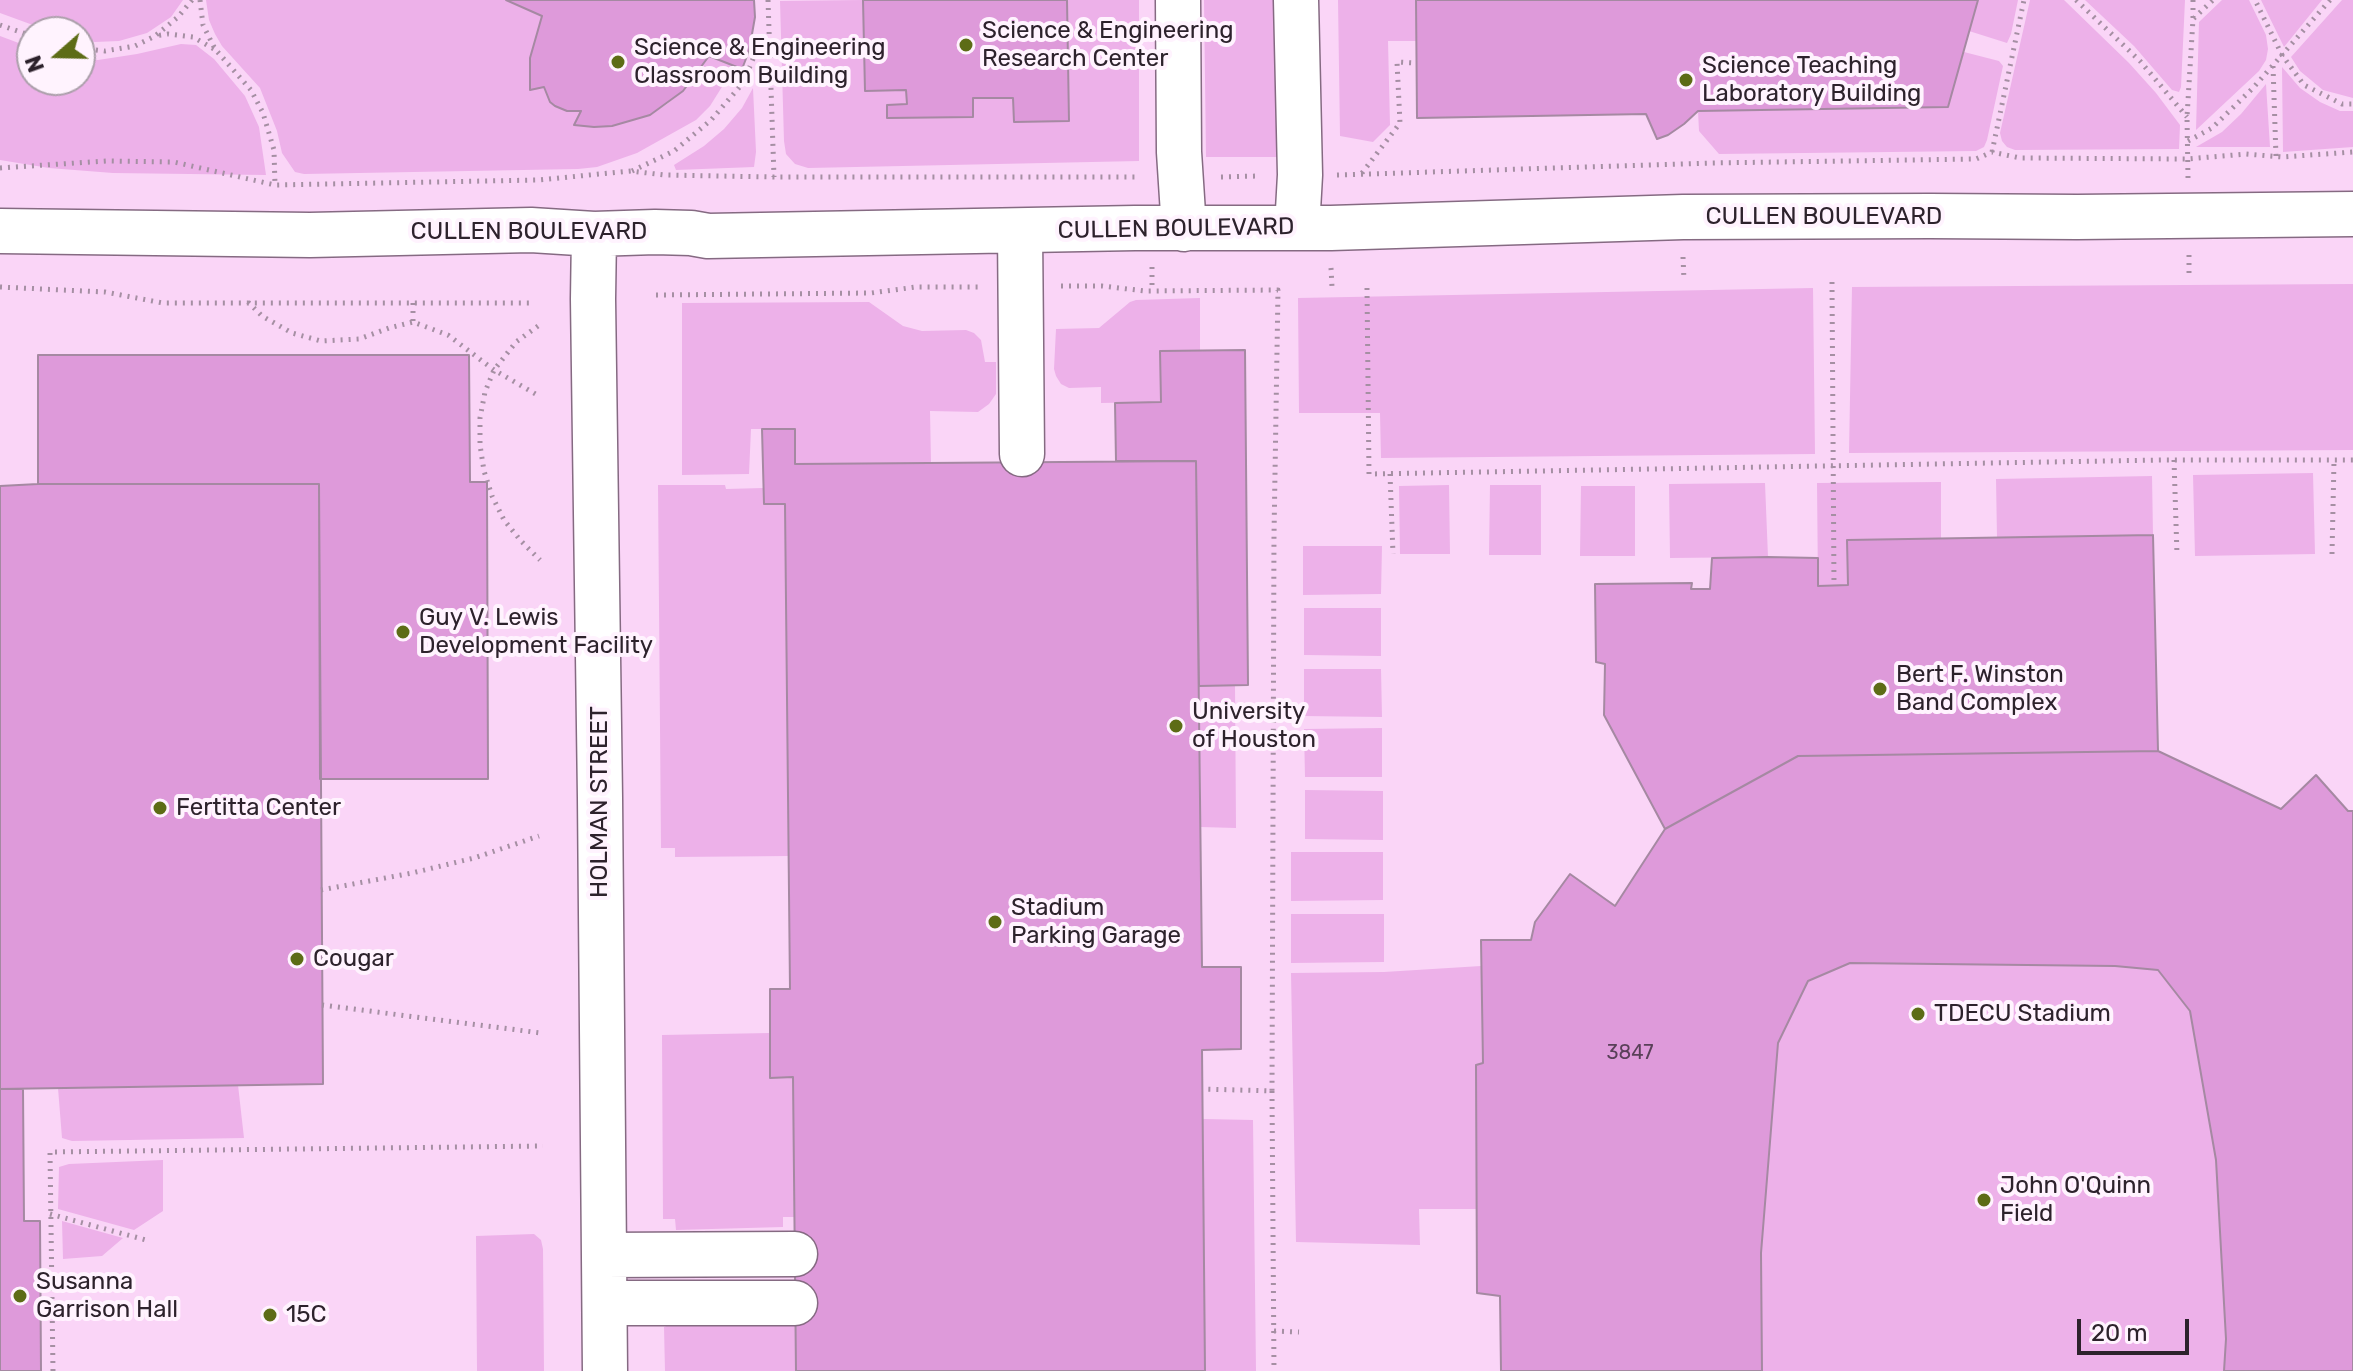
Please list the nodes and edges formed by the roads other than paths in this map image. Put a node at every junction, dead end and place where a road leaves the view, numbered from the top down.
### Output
1 (1178, 0) edge
2 (1296, 0) edge
3 (2353, 214) edge
4 (1297, 228) junction
5 (1184, 229) junction
6 (0, 231) edge
7 (1020, 231) junction
8 (594, 234) junction
9 (1022, 454) dead end
10 (795, 1254) dead end
11 (605, 1255) junction
12 (605, 1303) junction
13 (795, 1303) dead end
14 (605, 1371) edge

1 - 5 street
2 - 4 street
3 - 4 street, CULLEN BOULEVARD
4 - 5 street, CULLEN BOULEVARD
5 - 7 street, CULLEN BOULEVARD
6 - 8 street, CULLEN BOULEVARD
7 - 8 street, CULLEN BOULEVARD
7 - 9 street
8 - 11 street, HOLMAN STREET
10 - 11 street
11 - 12 street, HOLMAN STREET
12 - 13 street
12 - 14 street, HOLMAN STREET

